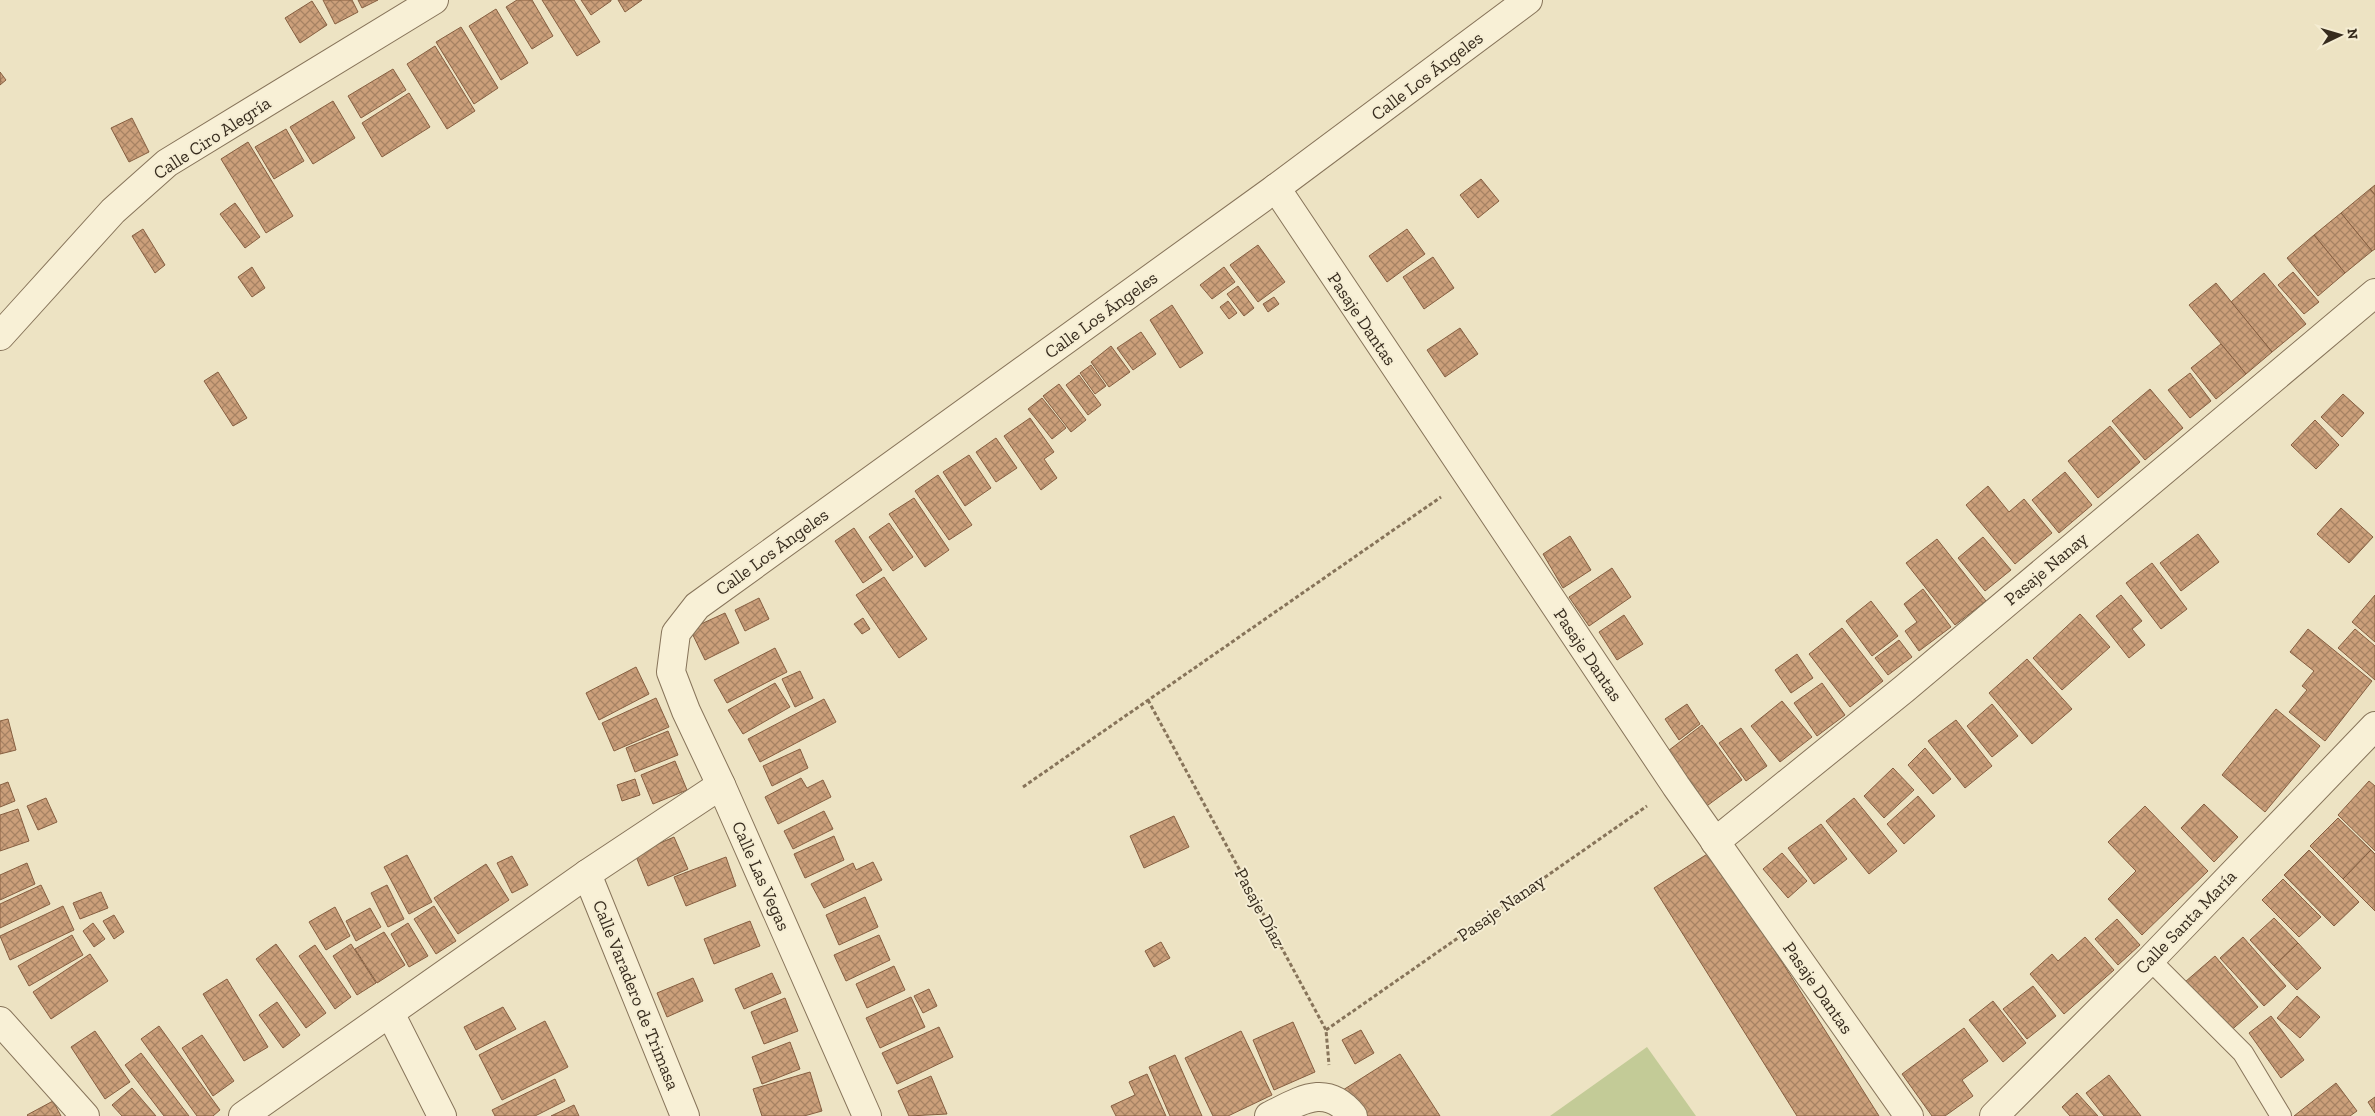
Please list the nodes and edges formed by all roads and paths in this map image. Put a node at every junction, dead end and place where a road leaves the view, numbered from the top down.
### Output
1 (434, 0) edge
2 (1528, 0) edge
3 (1276, 188) junction
4 (2375, 294) edge
5 (0, 336) edge
6 (1468, 478) junction
7 (676, 633) joint
8 (1148, 700) junction
9 (2375, 726) edge
10 (721, 785) junction
11 (1676, 786) junction
12 (1023, 787) dead end
13 (1714, 842) junction
14 (587, 874) junction
15 (2150, 960) junction
16 (390, 1013) junction
17 (0, 1020) edge
18 (1326, 1030) junction
19 (1331, 1098) junction
20 (85, 1116) edge
21 (243, 1116) edge
22 (442, 1116) edge
23 (685, 1116) edge
24 (867, 1116) edge
25 (1269, 1116) edge
26 (1353, 1116) edge
27 (1908, 1116) edge
28 (1994, 1116) edge
29 (2281, 1116) edge

1 - 5 street, Calle Ciro Alegría
2 - 3 street, Calle Los Ángeles
3 - 6 street, Pasaje Dantas
3 - 7 street, Calle Los Ángeles
4 - 13 street, Pasaje Nanay
6 - 8 path
6 - 11 street, Pasaje Dantas
7 - 10 street, Calle Las Vegas
8 - 12 path
8 - 18 path, Pasaje Díaz
9 - 15 street, Calle Santa María
10 - 14 street
10 - 24 street, Calle Las Vegas
11 - 13 street, Pasaje Dantas
11 - 18 path, Pasaje Nanay
13 - 27 street, Pasaje Dantas
14 - 16 street
14 - 23 street, Calle Varadero de Trimasa
15 - 28 street, Calle Santa María
15 - 29 lane
16 - 21 street
16 - 22 street
17 - 20 street
18 - 19 path, Pasaje Díaz
19 - 25 street
19 - 26 street

